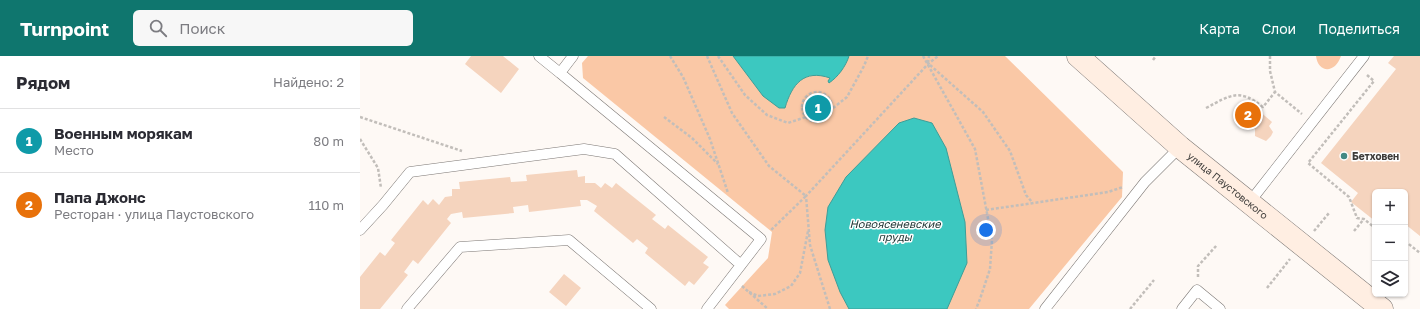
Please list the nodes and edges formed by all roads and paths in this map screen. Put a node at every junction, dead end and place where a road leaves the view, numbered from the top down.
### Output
1 (539, 56) edge
2 (573, 56) edge
3 (670, 56) edge
4 (707, 56) edge
5 (718, 56) edge
6 (868, 56) edge
7 (923, 56) edge
8 (929, 56) edge
9 (938, 56) edge
10 (1078, 56) edge
11 (1156, 56) edge
12 (1270, 56) edge
13 (1364, 56) edge
14 (1153, 60) dead end
15 (928, 64) junction
16 (1357, 66) junction
17 (560, 73) junction
18 (1275, 92) junction
19 (833, 108) junction
20 (1206, 108) dead end
21 (1295, 109) dead end
22 (360, 117) edge
23 (664, 117) dead end
24 (806, 117) junction
25 (360, 139) edge
26 (1180, 147) junction
27 (463, 151) dead end
28 (719, 165) junction
29 (1108, 192) dead end
30 (806, 196) junction
31 (1032, 202) junction
32 (1249, 203) junction
33 (383, 205) junction
34 (986, 210) junction
35 (737, 219) junction
36 (1364, 219) junction
37 (1372, 226) edge
38 (809, 227) junction
39 (360, 230) edge
40 (1354, 231) dead end
41 (761, 239) junction
42 (1408, 243) edge
43 (1217, 244) dead end
44 (1420, 253) edge
45 (741, 265) junction
46 (1198, 266) dead end
47 (732, 277) junction
48 (1154, 280) dead end
49 (749, 292) junction
50 (407, 309) edge
51 (651, 309) edge
52 (706, 309) edge
53 (768, 309) edge
54 (830, 309) edge
55 (976, 309) edge
56 (1045, 309) edge
57 (1130, 309) edge
58 (1182, 309) edge
59 (1220, 309) edge
60 (1382, 309) edge

1 - 17 lane
2 - 17 lane
3 - 28 path
4 - 30 path
5 - 24 path
6 - 19 path
7 - 15 path
8 - 15 path
9 - 15 path
10 - 26 main road, улица Паустовского
11 - 14 path
12 - 18 path
13 - 16 lane
15 - 30 path
15 - 31 path
15 - 34 path
16 - 32 lane
16 - 36 path
17 - 35 lane
18 - 20 path
18 - 21 path
19 - 24 path
19 - 24 path
22 - 27 path
23 - 28 path
25 - 33 path
26 - 32 main road, улица Паустовского
26 - 56 lane
28 - 35 path
29 - 31 path
30 - 38 path
30 - 41 path
31 - 34 path
32 - 60 main road, улица Паустовского
33 - 39 lane
33 - 45 lane
34 - 55 path
35 - 41 lane
36 - 37 path
36 - 40 path
38 - 49 path
38 - 54 path
41 - 45 lane
42 - 44 path
43 - 46 path
45 - 47 lane
47 - 49 path
47 - 52 lane
48 - 57 path
49 - 53 path
50 - 51 lane
58 - 59 lane

